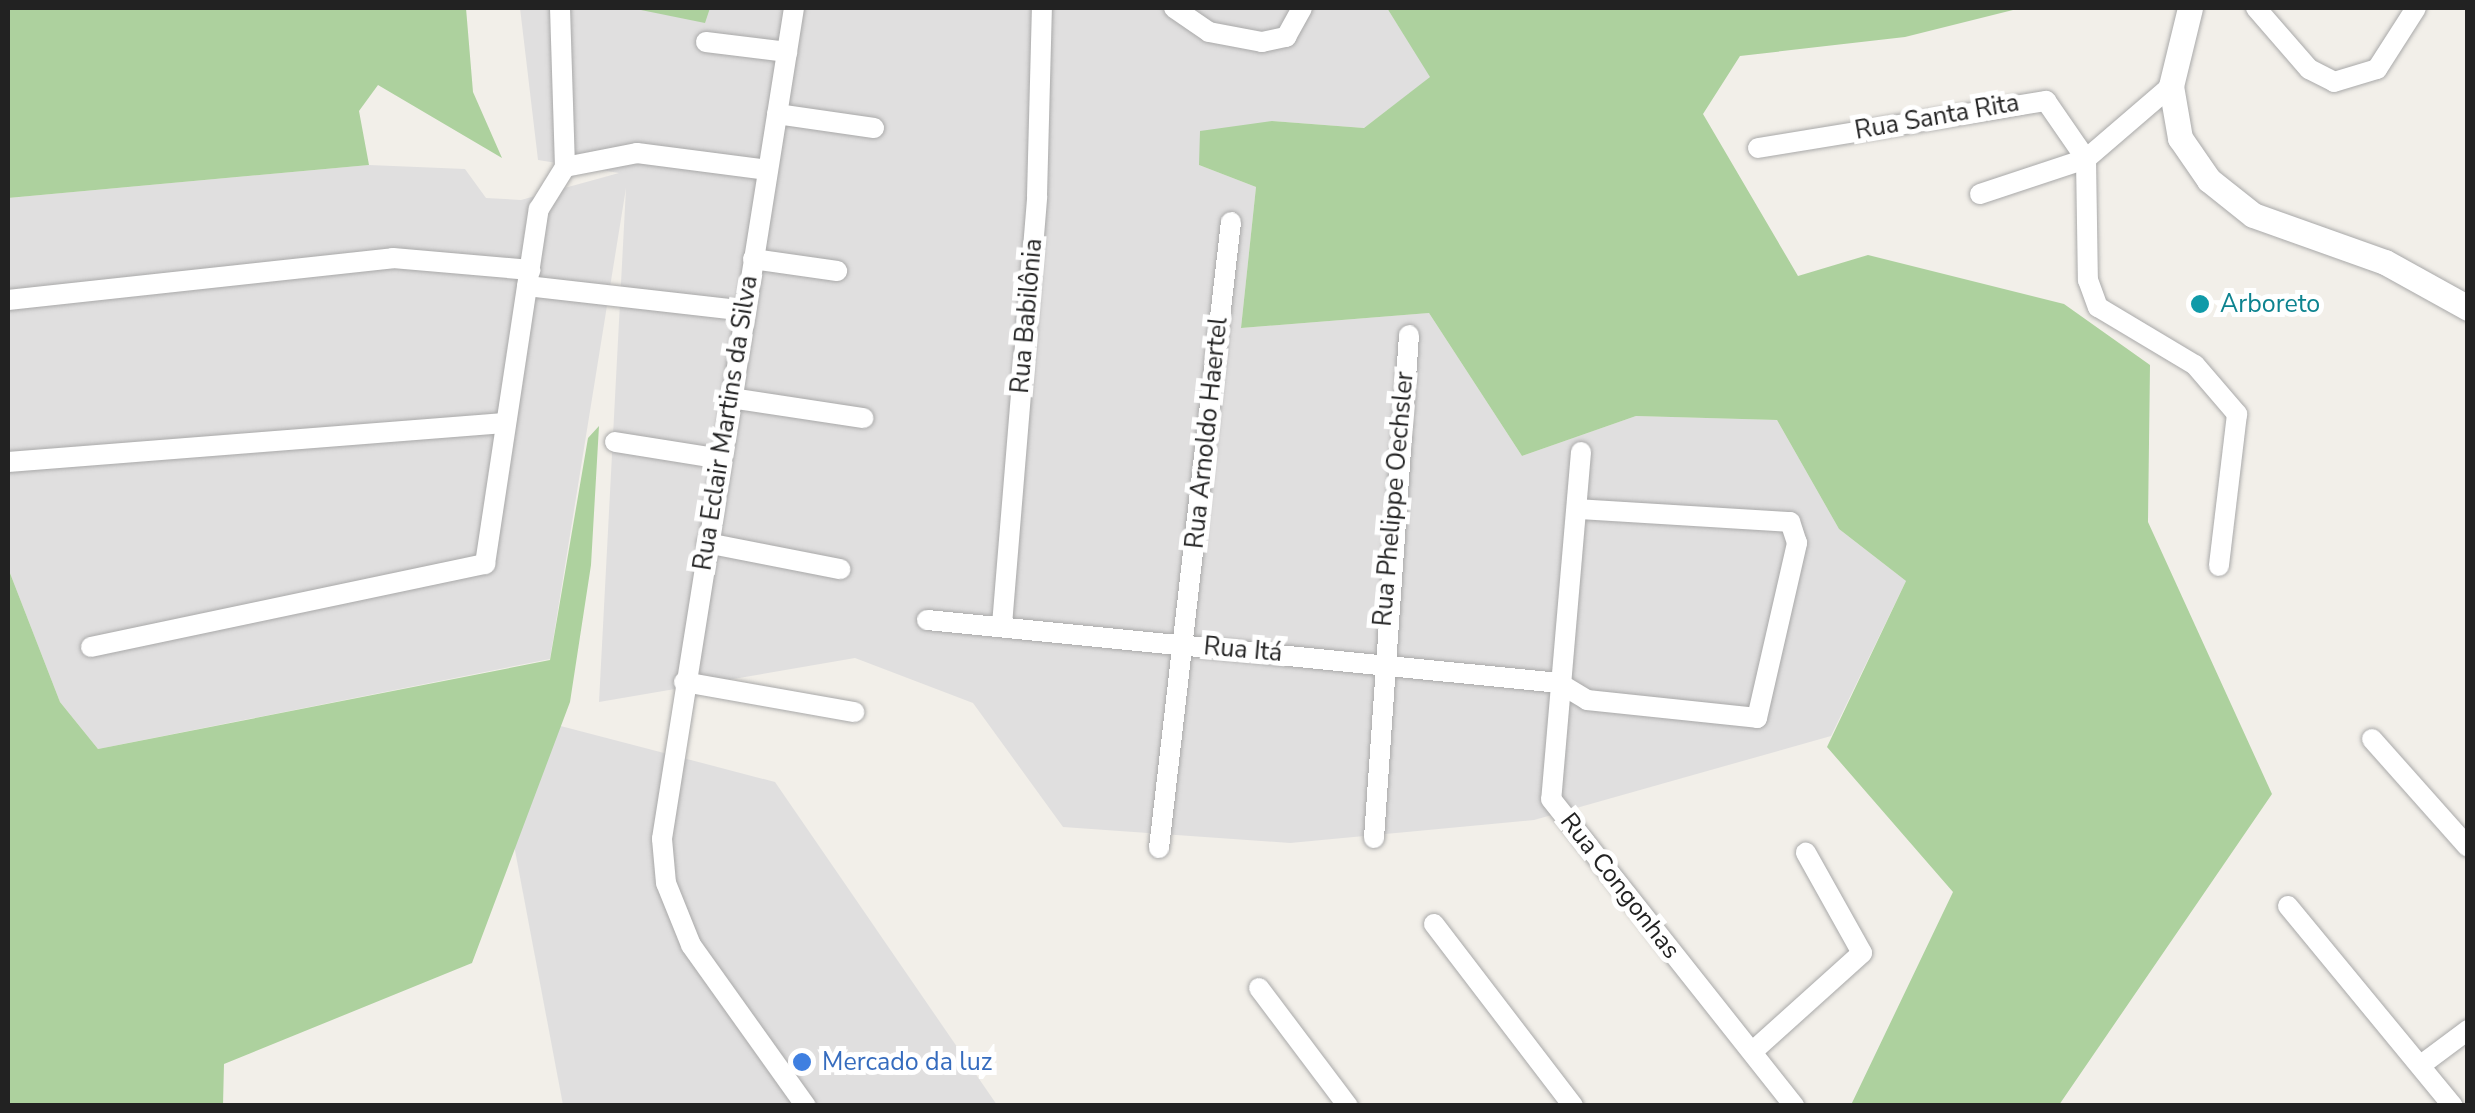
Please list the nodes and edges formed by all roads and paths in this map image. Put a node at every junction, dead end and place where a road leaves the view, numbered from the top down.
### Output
1 (560, 8) edge
2 (794, 8) edge
3 (1039, 8) edge
4 (1174, 8) edge
5 (1302, 8) edge
6 (2190, 8) edge
7 (2256, 8) edge
8 (2416, 8) edge
9 (706, 42) dead end
10 (786, 52) junction
11 (2170, 86) junction
12 (777, 114) junction
13 (874, 128) dead end
14 (1758, 148) dead end
15 (2086, 159) junction
16 (565, 167) junction
17 (768, 170) junction
18 (1980, 194) dead end
19 (1232, 222) dead end
20 (754, 259) junction
21 (836, 271) dead end
22 (528, 278) junction
23 (8, 300) edge
24 (2468, 308) edge
25 (745, 312) junction
26 (1409, 335) dead end
27 (731, 398) junction
28 (864, 418) dead end
29 (504, 423) junction
30 (615, 442) dead end
31 (1582, 452) dead end
32 (720, 459) junction
33 (8, 462) edge
34 (1577, 509) junction
35 (707, 543) junction
36 (2219, 566) dead end
37 (840, 569) dead end
38 (927, 620) dead end
39 (1002, 624) junction
40 (1183, 645) junction
41 (92, 647) dead end
42 (1380, 663) junction
43 (684, 682) junction
44 (1560, 682) junction
45 (854, 712) dead end
46 (2372, 739) dead end
47 (1374, 838) dead end
48 (2468, 847) edge
49 (1159, 848) dead end
50 (1806, 853) dead end
51 (2288, 906) dead end
52 (1434, 924) dead end
53 (1259, 988) dead end
54 (2468, 1030) edge
55 (1752, 1052) junction
56 (2421, 1065) junction
57 (806, 1106) edge
58 (1348, 1106) edge
59 (1573, 1106) edge
60 (1794, 1106) edge
61 (2453, 1106) edge

1 - 16 street
2 - 10 street, Rua Eclair Martins da Silva
3 - 39 street, Rua Babilônia
4 - 5 street
6 - 11 street
7 - 8 street
9 - 10 street
10 - 12 street, Rua Eclair Martins da Silva
11 - 15 street
11 - 24 street
12 - 13 street
12 - 17 street, Rua Eclair Martins da Silva
14 - 15 street, Rua Santa Rita
15 - 18 street
15 - 36 street
16 - 17 street
16 - 22 street
17 - 20 street, Rua Eclair Martins da Silva
19 - 40 street, Rua Arnoldo Haertel
20 - 21 street
20 - 25 street, Rua Eclair Martins da Silva
22 - 23 street
22 - 25 street
22 - 29 street
25 - 27 street, Rua Eclair Martins da Silva
26 - 42 street, Rua Phelippe Oechsler
27 - 28 street
27 - 32 street, Rua Eclair Martins da Silva
29 - 33 street
29 - 41 street
30 - 32 street
31 - 34 street, Rua Congonhas
32 - 35 street, Rua Eclair Martins da Silva
34 - 44 street, Rua Congonhas
34 - 44 street, Rua Itá
35 - 37 street
35 - 43 street, Rua Eclair Martins da Silva
38 - 39 street, Rua Itá
39 - 40 street, Rua Itá
40 - 42 street, Rua Itá
40 - 49 street, Rua Arnoldo Haertel
42 - 44 street, Rua Itá
42 - 47 street, Rua Phelippe Oechsler
43 - 45 street
43 - 57 street, Rua Eclair Martins da Silva
44 - 55 street, Rua Congonhas
46 - 48 street
50 - 55 street
51 - 56 street
52 - 59 street
53 - 58 street
54 - 56 street
55 - 60 street, Rua Congonhas
56 - 61 street

